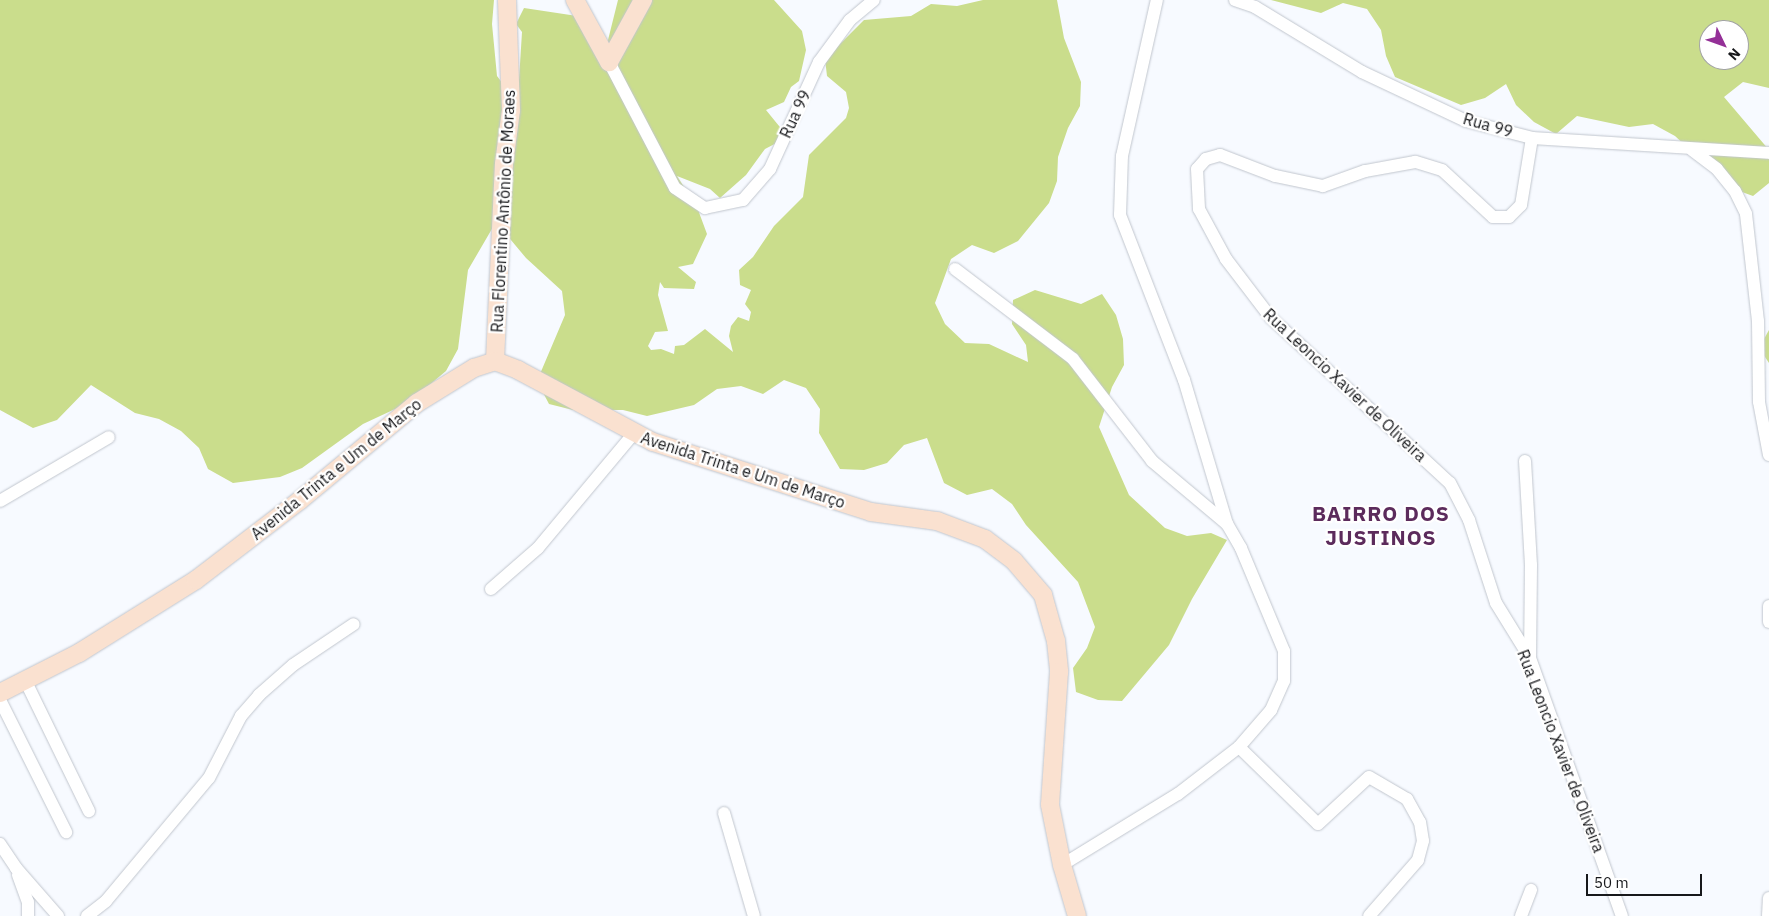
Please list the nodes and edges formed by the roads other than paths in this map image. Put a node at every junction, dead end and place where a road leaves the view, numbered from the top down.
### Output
1 (508, 0) edge
2 (575, 0) edge
3 (644, 0) edge
4 (874, 0) edge
5 (1157, 0) edge
6 (1235, 0) edge
7 (609, 62) junction
8 (1532, 138) junction
9 (1692, 150) junction
10 (1769, 153) edge
11 (955, 269) dead end
12 (495, 361) junction
13 (634, 434) junction
14 (109, 437) dead end
15 (1769, 455) edge
16 (1525, 461) dead end
17 (0, 501) edge
18 (1227, 524) junction
19 (491, 589) dead end
20 (1769, 606) edge
21 (1769, 622) edge
22 (354, 624) dead end
23 (1530, 658) junction
24 (25, 680) junction
25 (0, 693) edge
26 (0, 700) edge
27 (1240, 747) junction
28 (89, 812) dead end
29 (724, 813) dead end
30 (66, 832) dead end
31 (0, 844) edge
32 (1062, 865) junction
33 (16, 868) junction
34 (1531, 890) dead end
35 (1769, 898) edge
36 (28, 916) edge
37 (58, 916) edge
38 (87, 916) edge
39 (754, 916) edge
40 (1077, 916) edge
41 (1369, 916) edge
42 (1521, 916) edge
43 (1622, 916) edge
44 (1768, 916) edge

1 - 12 street, Rua Florentino Antônio de Moraes
2 - 7 street
3 - 7 street
4 - 7 street, Rua 99
5 - 18 street
6 - 8 street, Rua 99
8 - 9 street, Rua 99
8 - 23 street, Rua Leoncio Xavier de Oliveira
9 - 10 street, Rua 99
9 - 15 street
11 - 18 street
12 - 13 street, Avenida Trinta e Um de Março
12 - 24 street, Avenida Trinta e Um de Março
13 - 19 street
13 - 32 street, Avenida Trinta e Um de Março
14 - 17 street
16 - 23 street
18 - 27 street
20 - 21 street
22 - 38 street
23 - 43 street, Rua Leoncio Xavier de Oliveira
24 - 25 street, Avenida Trinta e Um de Março
24 - 28 street
26 - 30 street
27 - 32 street
27 - 41 street
29 - 39 street
31 - 33 street
32 - 40 street, Avenida Trinta e Um de Março
33 - 36 street
33 - 37 street
34 - 42 street
35 - 44 street

